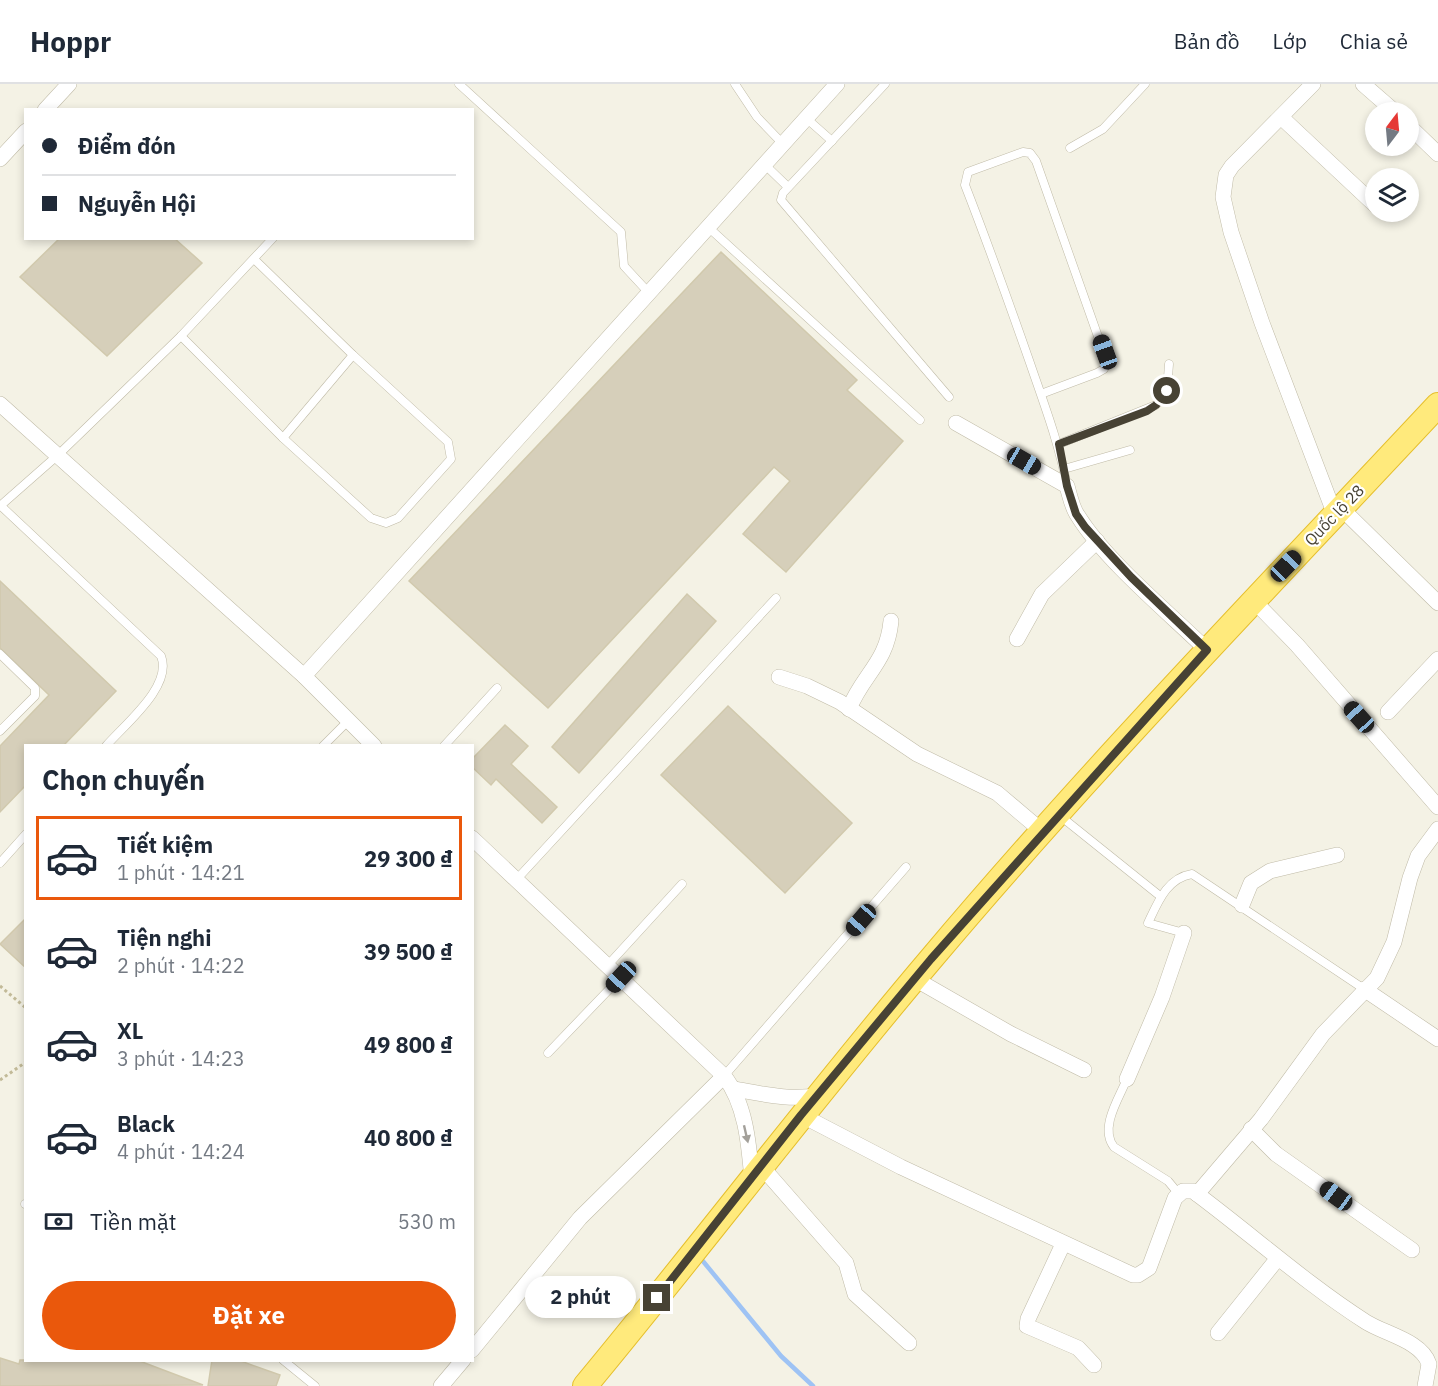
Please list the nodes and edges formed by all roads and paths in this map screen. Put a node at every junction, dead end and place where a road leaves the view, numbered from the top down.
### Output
1 (69, 84) edge
2 (459, 84) edge
3 (735, 84) edge
4 (837, 84) edge
5 (885, 84) edge
6 (1144, 84) edge
7 (1313, 84) edge
8 (1364, 84) edge
9 (1384, 102) edge
10 (47, 108) edge
11 (1281, 117) junction
12 (806, 118) junction
13 (24, 133) edge
14 (1419, 135) edge
15 (832, 141) junction
16 (782, 143) junction
17 (1070, 148) dead end
18 (1438, 153) edge
19 (0, 159) edge
20 (764, 164) junction
21 (788, 187) junction
22 (1365, 196) edge
23 (708, 227) junction
24 (271, 240) edge
25 (254, 259) junction
26 (649, 293) junction
27 (181, 336) junction
28 (353, 355) junction
29 (1169, 364) dead end
30 (1041, 394) junction
31 (948, 398) dead end
32 (0, 404) edge
33 (1438, 405) edge
34 (920, 420) dead end
35 (956, 423) dead end
36 (284, 438) junction
37 (1059, 444) junction
38 (1130, 450) dead end
39 (58, 455) junction
40 (1064, 469) junction
41 (1067, 486) junction
42 (0, 506) edge
43 (1338, 512) junction
44 (1098, 541) junction
45 (776, 598) dead end
46 (1253, 600) junction
47 (1438, 603) edge
48 (891, 621) dead end
49 (1017, 639) dead end
50 (1207, 650) junction
51 (0, 654) edge
52 (1438, 659) edge
53 (304, 676) junction
54 (780, 677) dead end
55 (497, 688) dead end
56 (849, 709) junction
57 (1388, 712) dead end
58 (348, 722) junction
59 (0, 731) edge
60 (108, 744) edge
61 (325, 744) edge
62 (372, 744) edge
63 (446, 744) edge
64 (1438, 807) edge
65 (1050, 823) junction
66 (1438, 829) edge
67 (24, 836) edge
68 (474, 840) edge
69 (1337, 855) dead end
70 (0, 863) edge
71 (906, 867) dead end
72 (517, 879) junction
73 (682, 884) dead end
74 (1160, 896) junction
75 (1242, 905) junction
76 (1184, 933) joint
77 (608, 965) junction
78 (621, 977) junction
79 (915, 979) junction
80 (0, 986) edge
81 (1364, 989) junction
82 (24, 1006) edge
83 (1438, 1039) edge
84 (548, 1053) dead end
85 (24, 1063) edge
86 (1084, 1070) dead end
87 (724, 1076) junction
88 (1127, 1079) joint
89 (0, 1080) edge
90 (734, 1089) junction
91 (820, 1095) junction
92 (801, 1115) junction
93 (1251, 1129) junction
94 (757, 1174) junction
95 (1178, 1193) junction
96 (1197, 1194) junction
97 (1063, 1244) junction
98 (1412, 1250) dead end
99 (1278, 1258) junction
100 (1218, 1333) dead end
101 (909, 1343) dead end
102 (474, 1348) edge
103 (285, 1362) edge
104 (462, 1362) edge
105 (1094, 1365) dead end
106 (315, 1386) edge
107 (441, 1386) edge
108 (585, 1386) edge
109 (1425, 1386) edge

1 - 10 street
2 - 26 lane
3 - 16 lane
4 - 12 street
5 - 15 lane
6 - 17 lane
7 - 11 street
8 - 9 street
11 - 22 street
11 - 43 street
12 - 15 lane
12 - 16 street
13 - 19 street
14 - 18 street
15 - 21 lane
16 - 20 street
20 - 21 lane
20 - 23 street
21 - 31 lane
23 - 26 street
23 - 34 lane
24 - 25 lane
25 - 27 lane
25 - 28 lane
26 - 53 street
27 - 36 lane
27 - 39 lane
28 - 36 lane
28 - 36 lane
29 - 37 lane
30 - 30 lane
30 - 37 lane
32 - 39 street
33 - 43 highway, Quốc lộ 28
35 - 41 street
37 - 40 lane
38 - 40 lane
39 - 42 lane
39 - 53 street
40 - 41 lane
41 - 44 street
42 - 60 lane
43 - 46 highway, Quốc lộ 28
43 - 47 street
44 - 49 street
44 - 50 street
45 - 72 lane
46 - 50 highway, Quốc lộ 28
46 - 64 street
48 - 56 street
50 - 65 highway, Quốc lộ 28
51 - 59 lane
52 - 57 street
53 - 58 street
54 - 56 street
55 - 63 lane
56 - 65 street
58 - 61 lane
58 - 62 street
65 - 74 lane
65 - 79 highway, Quốc lộ 28
66 - 81 street
67 - 70 lane
68 - 72 street
69 - 75 street
71 - 87 lane
72 - 77 street
73 - 77 lane
74 - 75 lane
74 - 76 lane
75 - 81 lane
76 - 88 street
77 - 78 street
78 - 84 lane
78 - 87 street
79 - 86 street
79 - 91 highway, Quốc lộ 28
80 - 82 path
81 - 83 street
81 - 93 street
85 - 89 path
87 - 90 street
87 - 102 street
88 - 95 lane
90 - 91 street
90 -> 94 street
91 - 92 highway, Quốc lộ 28
92 - 94 highway, Quốc lộ 28
92 - 97 street
93 - 96 street
93 - 98 street
94 - 101 street
94 - 108 highway, Quốc lộ 28
95 - 96 street
95 - 97 street
96 - 99 street
97 - 105 street
99 - 100 street
99 - 109 street
103 - 106 lane
104 - 107 street

